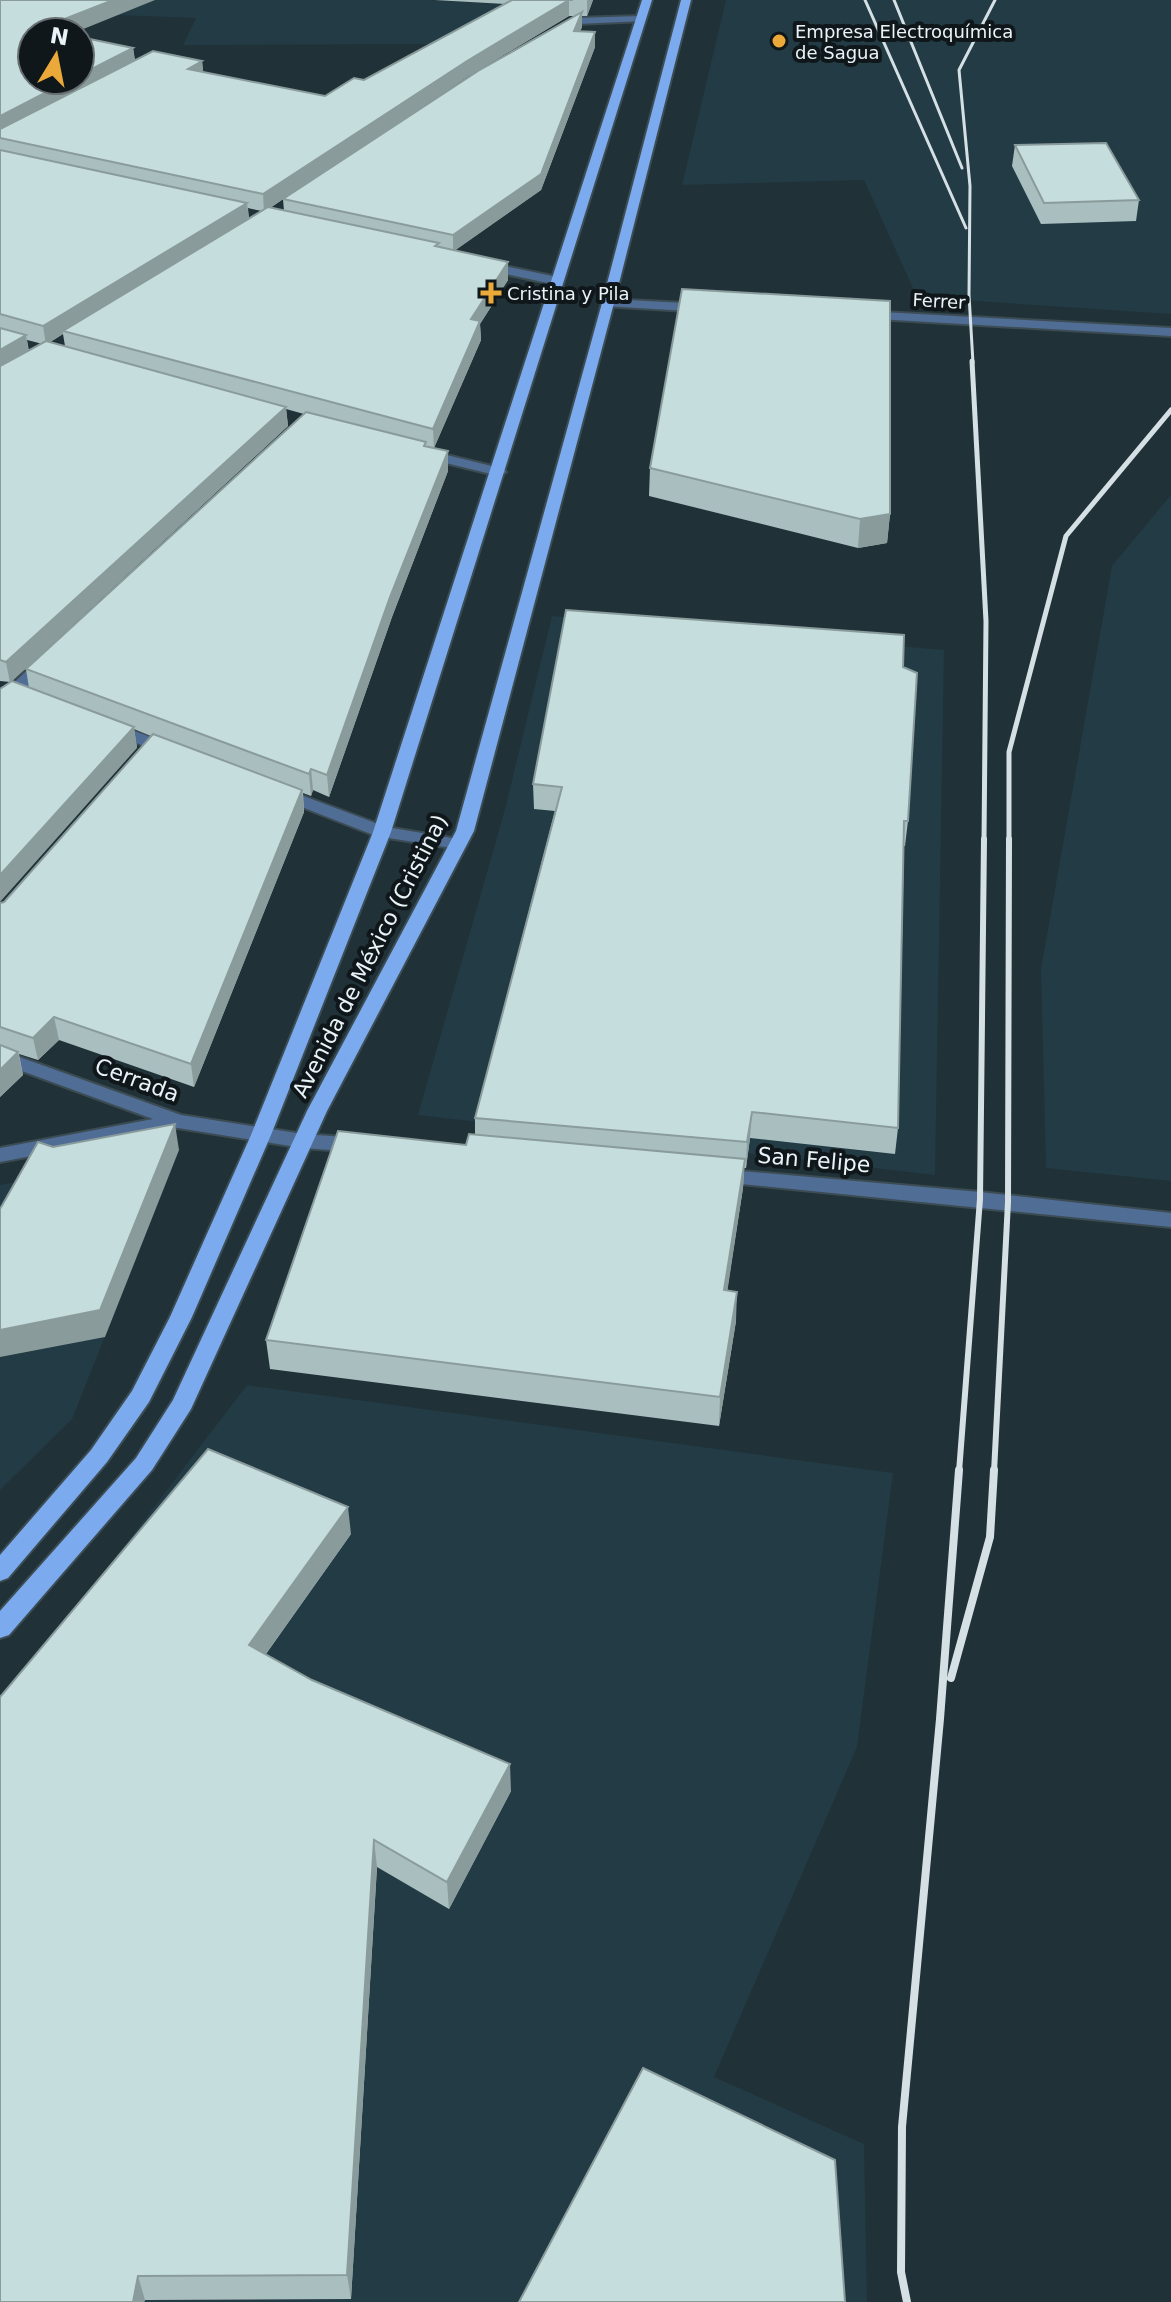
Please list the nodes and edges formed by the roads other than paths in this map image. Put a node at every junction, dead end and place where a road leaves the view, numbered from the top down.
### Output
1 (647, 0) edge
2 (686, 0) edge
3 (640, 19) junction
4 (546, 38) edge
5 (466, 261) edge
6 (557, 281) junction
7 (608, 303) junction
8 (719, 308) edge
9 (844, 314) edge
10 (1171, 332) edge
11 (409, 450) edge
12 (499, 472) junction
13 (60, 649) edge
14 (13, 692) edge
15 (0, 705) edge
16 (98, 723) edge
17 (183, 754) edge
18 (254, 782) edge
19 (382, 832) junction
20 (458, 844) junction
21 (0, 1056) edge
22 (178, 1121) junction
23 (261, 1135) junction
24 (303, 1141) junction
25 (382, 1147) edge
26 (0, 1155) edge
27 (697, 1174) edge
28 (1171, 1220) edge
29 (0, 1571) edge
30 (0, 1628) edge

1 - 3 main road, Avenida de México (Cristina)
2 - 7 main road, Avenida de México (Cristina)
3 - 4 street
3 - 6 main road, Avenida de México (Cristina)
5 - 6 street
6 - 12 main road, Avenida de México (Cristina)
7 - 8 street
7 - 20 main road, Avenida de México (Cristina)
9 - 10 street, Ferrer
11 - 12 street
12 - 19 main road, Avenida de México (Cristina)
13 - 14 street
14 - 15 street
16 - 17 street
18 - 19 street
19 - 20 street
19 - 23 main road, Avenida de México (Cristina)
20 - 24 main road, Avenida de México (Cristina)
21 - 22 street, Cerrada
22 - 23 street, Cerrada
22 - 26 street
23 - 24 street
23 - 29 main road, Avenida de México (Cristina)
24 - 25 street
24 - 30 main road, Avenida de México (Cristina)
27 - 28 street, San Felipe

